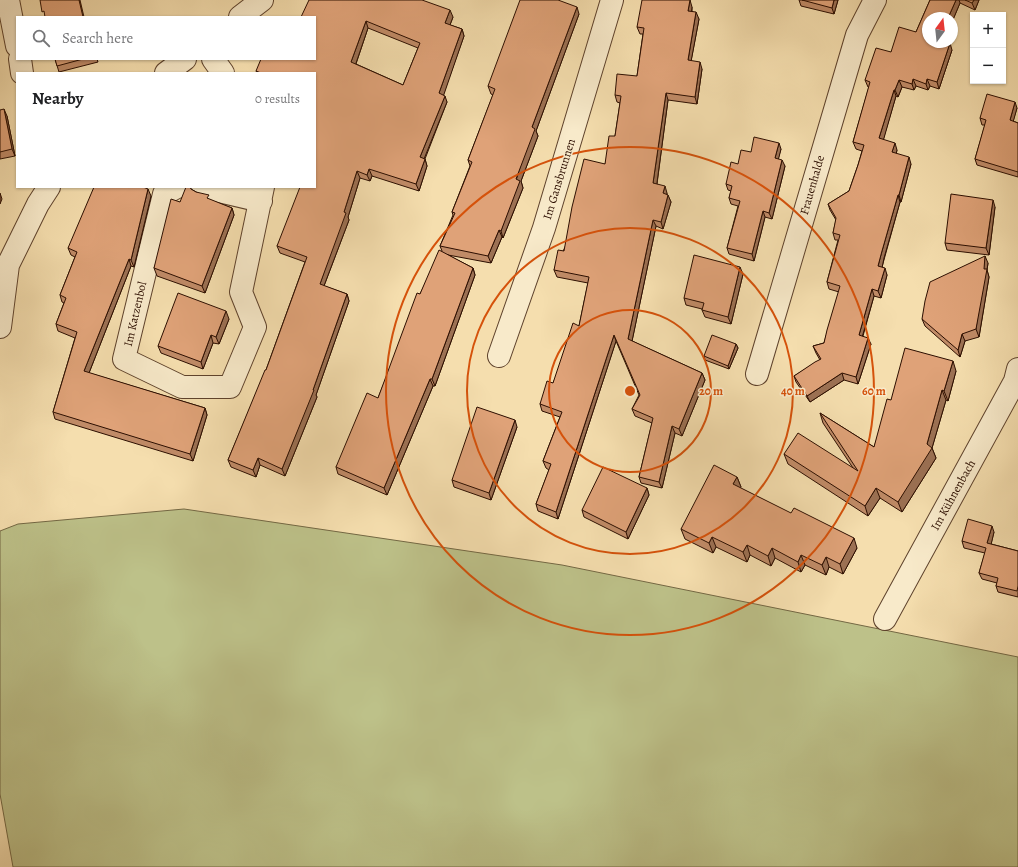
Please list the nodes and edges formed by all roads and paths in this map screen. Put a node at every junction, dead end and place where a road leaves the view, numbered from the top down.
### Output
1 (8, 0) edge
2 (262, 0) edge
3 (612, 0) edge
4 (875, 0) edge
5 (241, 16) edge
6 (16, 41) edge
7 (20, 60) edge
8 (184, 60) edge
9 (215, 60) edge
10 (22, 72) edge
11 (167, 72) edge
12 (222, 72) edge
13 (48, 188) edge
14 (175, 188) edge
15 (211, 188) edge
16 (262, 194) edge
17 (0, 327) edge
18 (499, 356) dead end
19 (1018, 369) edge
20 (756, 374) dead end
21 (885, 619) dead end

1 - 6 street
2 - 5 street
3 - 18 street, Im Gansbrunnen
4 - 20 street, Frauenhalde
7 - 10 street
8 - 11 street
9 - 12 street
13 - 17 street
14 - 16 street, Im Katzenbol
15 - 16 street, Im Katzenbol
19 - 21 street, Im Kühnenbach

